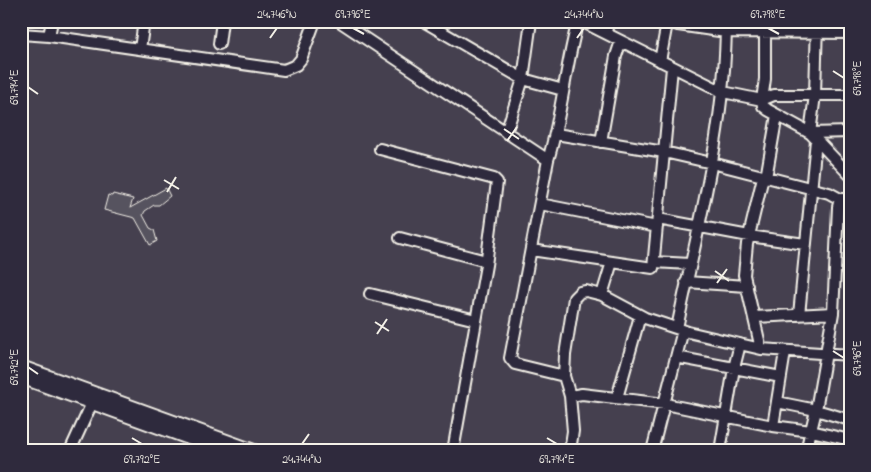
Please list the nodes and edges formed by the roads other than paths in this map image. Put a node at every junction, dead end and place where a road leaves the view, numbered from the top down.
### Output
1 (52, 21) edge
2 (144, 21) edge
3 (222, 21) edge
4 (315, 21) edge
5 (339, 21) edge
6 (531, 21) edge
7 (579, 21) edge
8 (608, 21) edge
9 (765, 21) edge
10 (818, 21) edge
11 (667, 22) edge
12 (429, 23) edge
13 (726, 26) edge
14 (766, 32) junction
15 (606, 33) junction
16 (850, 33) edge
17 (21, 34) edge
18 (817, 34) junction
19 (49, 36) junction
20 (621, 41) junction
21 (219, 44) dead end
22 (140, 49) junction
23 (660, 62) junction
24 (672, 68) junction
25 (523, 79) junction
26 (563, 90) junction
27 (722, 92) junction
28 (850, 94) edge
29 (815, 95) junction
30 (762, 100) junction
31 (777, 115) junction
32 (850, 132) edge
33 (506, 133) junction
34 (556, 134) junction
35 (813, 136) junction
36 (601, 142) junction
37 (380, 148) dead end
38 (664, 152) junction
39 (548, 160) junction
40 (712, 163) junction
41 (850, 175) edge
42 (764, 178) junction
43 (810, 189) junction
44 (845, 199) edge
45 (540, 204) junction
46 (657, 223) junction
47 (698, 226) junction
48 (749, 236) junction
49 (400, 238) dead end
50 (805, 244) junction
51 (531, 250) junction
52 (486, 262) junction
53 (612, 262) junction
54 (654, 262) junction
55 (690, 264) junction
56 (686, 282) junction
57 (747, 286) junction
58 (370, 294) dead end
59 (602, 295) junction
60 (833, 313) junction
61 (799, 315) junction
62 (640, 316) junction
63 (754, 317) junction
64 (476, 320) junction
65 (680, 329) junction
66 (740, 344) junction
67 (761, 349) junction
68 (785, 352) junction
69 (826, 354) junction
70 (850, 355) edge
71 (676, 358) junction
72 (21, 367) edge
73 (734, 368) junction
74 (564, 376) junction
75 (21, 377) edge
76 (781, 377) junction
77 (570, 396) junction
78 (617, 398) junction
79 (92, 402) junction
80 (777, 402) junction
81 (665, 404) junction
82 (816, 410) junction
83 (725, 417) junction
84 (850, 420) edge
85 (773, 426) junction
86 (811, 431) junction
87 (850, 440) edge
88 (70, 451) edge
89 (225, 451) edge
90 (254, 451) edge
91 (453, 451) edge
92 (570, 451) edge
93 (652, 451) edge
94 (720, 451) edge
95 (806, 451) edge

1 - 19 street
2 - 22 street
3 - 21 street
4 - 22 street
5 - 33 street
6 - 25 street
7 - 15 street
7 - 26 street
8 - 15 street
9 - 14 street
10 - 18 street
11 - 13 street
11 - 23 street
12 - 25 street
13 - 14 street
13 - 27 street
14 - 18 street
14 - 30 street
15 - 20 street
16 - 18 street
17 - 19 street
18 - 29 street
19 - 22 street
20 - 23 street
20 - 36 street
23 - 24 street
24 - 27 street
24 - 38 street
25 - 26 street
25 - 33 street
26 - 34 street
27 - 30 street
27 - 40 street
28 - 29 street
29 - 30 street
29 - 35 street
30 - 31 street
31 - 35 street
31 - 42 street
32 - 35 street
33 - 39 street
34 - 36 street
34 - 39 street
35 - 41 street
35 - 43 street
36 - 38 street
37 - 52 street
38 - 40 street
38 - 46 street
39 - 45 street
40 - 42 street
40 - 47 street
42 - 43 street
42 - 48 street
43 - 44 street
43 - 50 street
44 - 60 street
45 - 46 street
45 - 51 street
46 - 47 street
46 - 54 street
47 - 48 street
47 - 55 street
48 - 50 street
48 - 57 street
49 - 52 street
50 - 61 street
51 - 53 street
51 - 74 street
52 - 64 street
53 - 54 street
53 - 59 street
54 - 55 street
55 - 56 street
56 - 57 street
56 - 65 street
57 - 63 street
58 - 64 street
59 - 62 street
59 - 74 street
60 - 61 street
60 - 69 street
61 - 63 street
62 - 65 street
62 - 78 street
63 - 67 street
64 - 91 street
65 - 66 street
65 - 71 street
66 - 67 street
66 - 73 street
67 - 68 street
68 - 69 street
68 - 76 street
69 - 70 street
69 - 82 street
71 - 73 street
71 - 81 street
72 - 90 main road
73 - 76 street
73 - 83 street
74 - 77 street
75 - 79 main road
76 - 80 street
77 - 78 street
77 - 92 street
78 - 81 street
79 - 88 street
79 - 89 main road
80 - 82 street
80 - 85 street
81 - 83 street
81 - 93 street
82 - 84 street
82 - 86 street
83 - 85 street
83 - 94 street
85 - 86 street
86 - 87 street
86 - 95 street

